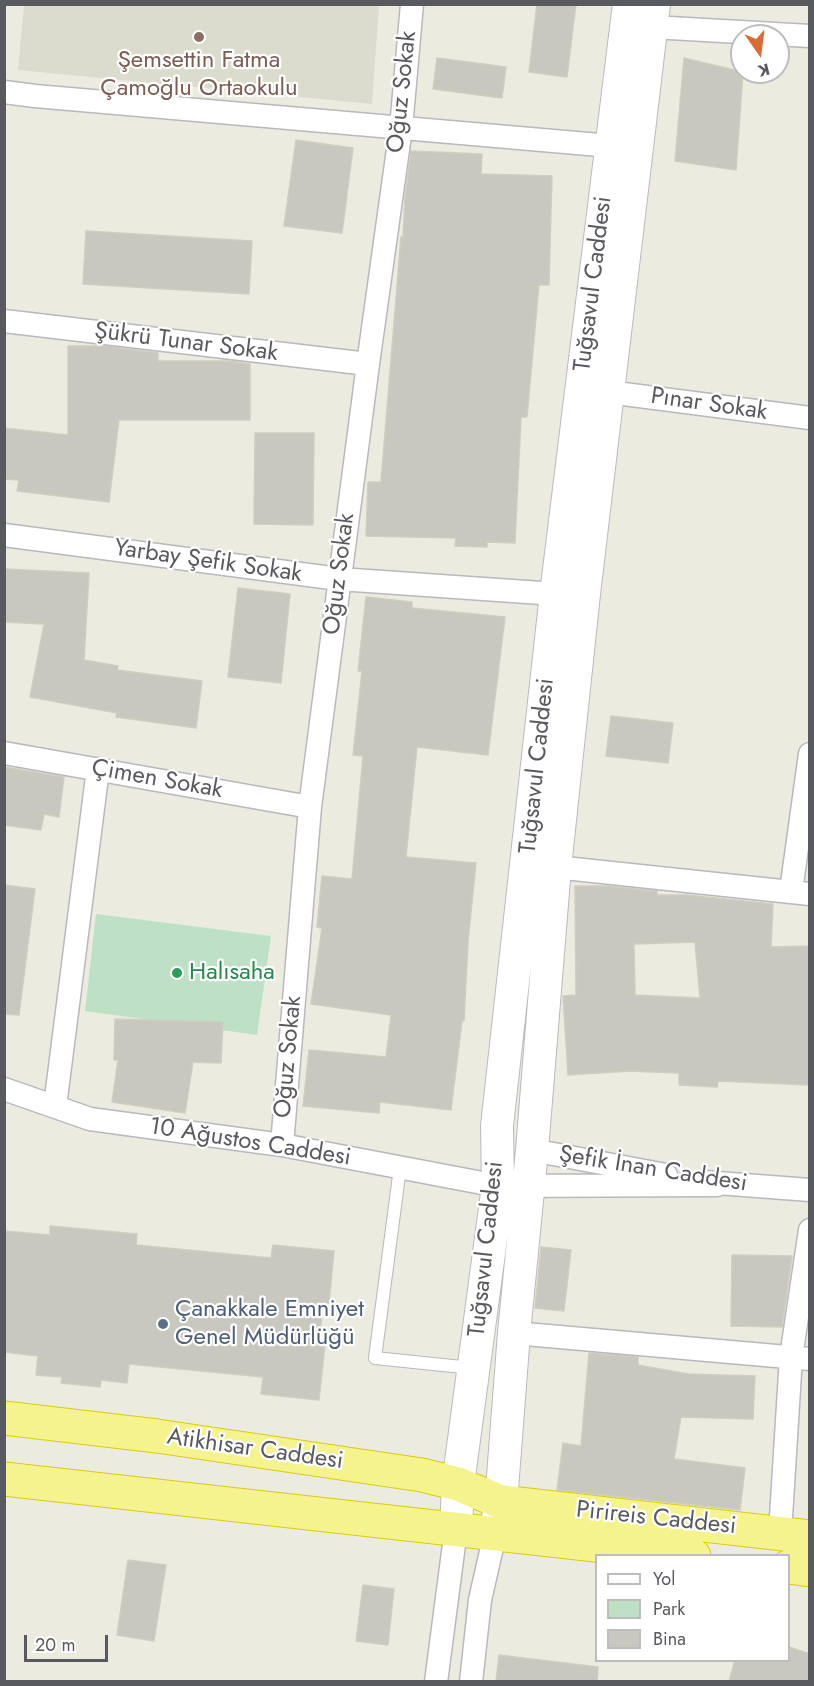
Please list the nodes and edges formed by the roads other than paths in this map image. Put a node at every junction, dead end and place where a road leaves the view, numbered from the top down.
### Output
1 (412, 4) edge
2 (628, 4) edge
3 (653, 16) edge
4 (810, 36) edge
5 (4, 92) edge
6 (401, 128) junction
7 (611, 146) junction
8 (4, 321) edge
9 (368, 364) junction
10 (608, 392) junction
11 (810, 418) edge
12 (4, 534) edge
13 (339, 579) junction
14 (556, 594) junction
15 (4, 753) edge
16 (810, 754) edge
17 (98, 769) junction
18 (310, 807) junction
19 (555, 867) junction
20 (800, 892) edge
21 (4, 1089) edge
22 (55, 1106) junction
23 (282, 1145) junction
24 (532, 1150) junction
25 (400, 1168) junction
26 (717, 1185) junction
27 (513, 1186) junction
28 (810, 1190) edge
29 (810, 1230) edge
30 (513, 1333) junction
31 (800, 1358) edge
32 (473, 1368) junction
33 (4, 1418) edge
34 (4, 1479) edge
35 (458, 1484) junction
36 (501, 1502) junction
37 (456, 1529) junction
38 (495, 1534) junction
39 (795, 1535) edge
40 (676, 1554) edge
41 (790, 1567) edge
42 (810, 1570) edge
43 (436, 1682) edge
44 (471, 1682) edge

1 - 6 street, Oğuz Sokak
2 - 7 main road, Tuğsavul Caddesi
3 - 4 street
3 - 10 main road
5 - 6 street
6 - 7 street
6 - 9 street, Oğuz Sokak
7 - 14 main road, Tuğsavul Caddesi
8 - 9 street, Şükrü Tunar Sokak
9 - 13 street, Oğuz Sokak
10 - 11 street, Pınar Sokak
10 - 19 main road
12 - 13 street, Yarbay Şefik Sokak
13 - 14 street, Yarbay Şefik Sokak
13 - 18 street, Oğuz Sokak
14 - 27 main road, Tuğsavul Caddesi
15 - 17 street, Çimen Sokak
16 - 20 street
17 - 18 street, Çimen Sokak
17 - 22 street
18 - 23 street, Oğuz Sokak
19 - 20 street
19 - 24 main road
21 - 22 street, 10 Ağustos Caddesi
22 - 23 street, 10 Ağustos Caddesi
23 - 25 street, 10 Ağustos Caddesi
24 - 26 street, Şefik İnan Caddesi
24 - 27 main road
25 - 27 street, 10 Ağustos Caddesi
25 - 32 lane
26 - 27 street, 10 Ağustos Caddesi
26 - 28 street, Şefik İnan Caddesi
27 - 30 main road
27 - 32 main road, Tuğsavul Caddesi
29 - 31 street
30 - 31 street
30 - 36 main road
31 - 39 street
32 - 35 main road, Tuğsavul Caddesi
33 - 35 highway, Atikhisar Caddesi
34 - 37 highway
35 - 36 highway, Atikhisar Caddesi
35 - 37 main road, Tuğsavul Caddesi
36 - 38 main road
36 - 39 highway, Pirireis Caddesi
37 - 38 highway
37 - 43 street
38 - 40 highway, Pirireis Caddesi
38 - 44 street
41 - 42 highway

